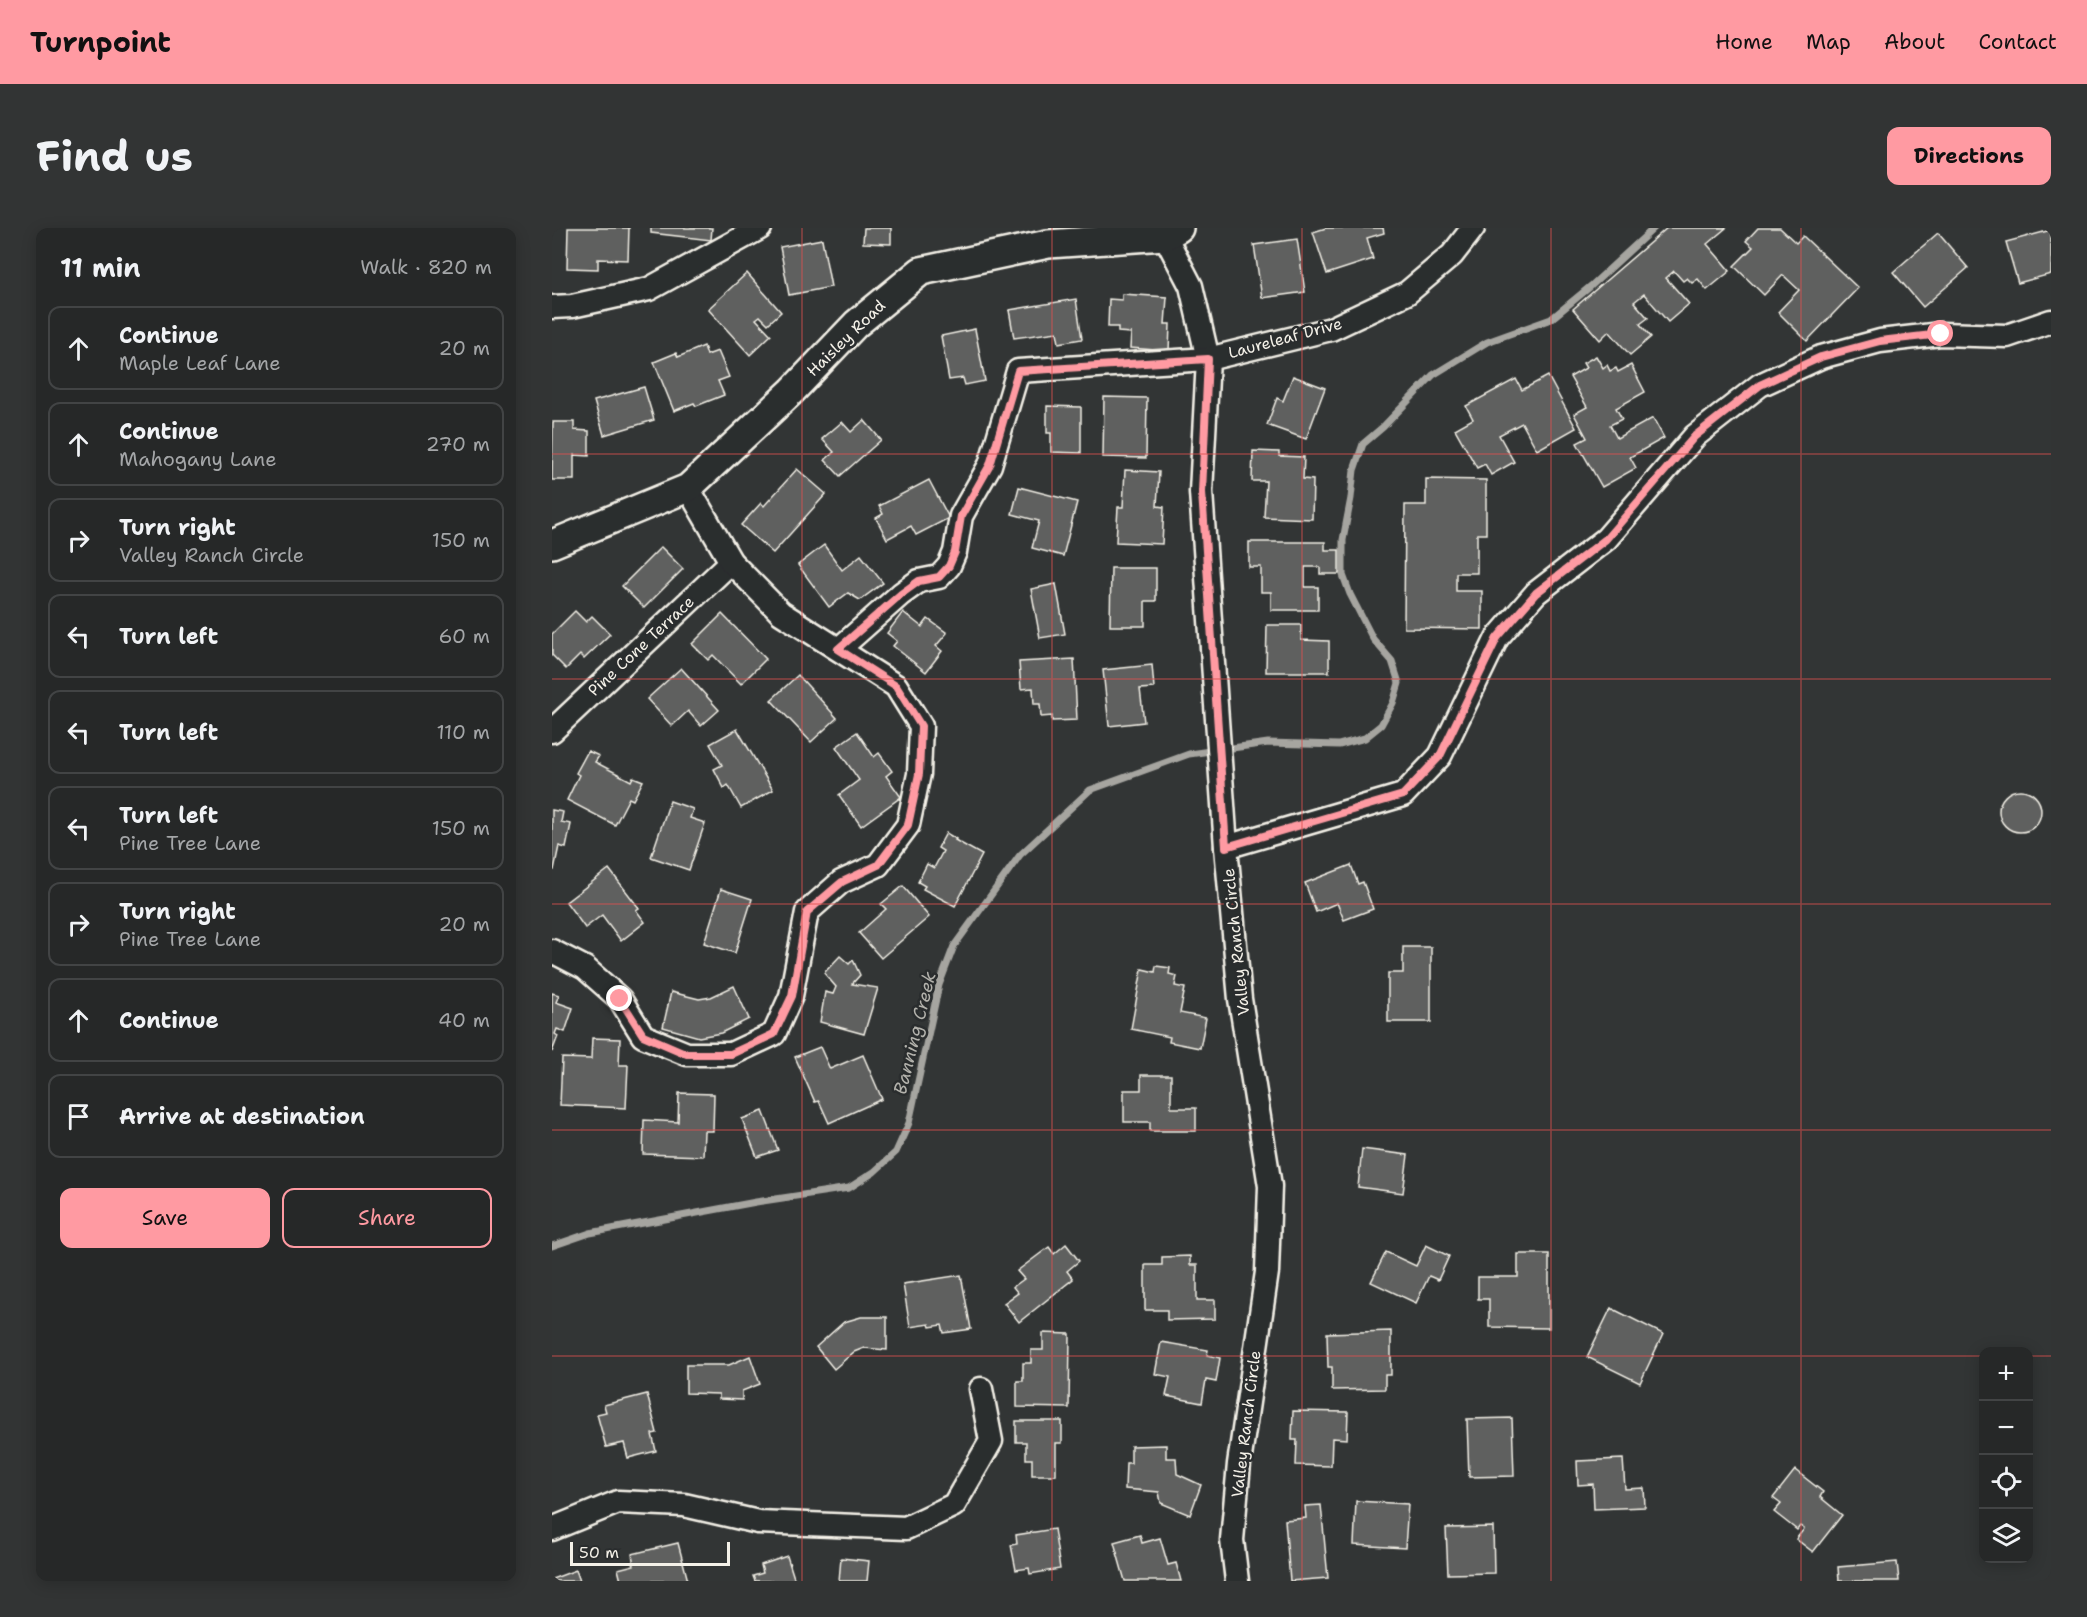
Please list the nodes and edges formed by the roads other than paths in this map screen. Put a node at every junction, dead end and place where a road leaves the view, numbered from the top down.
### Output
1 (760, 228) edge
2 (1473, 228) edge
3 (1172, 232) edge
4 (1049, 236) edge
5 (552, 307) edge
6 (2051, 321) edge
7 (1208, 359) junction
8 (688, 488) junction
9 (552, 544) edge
10 (731, 562) junction
11 (838, 649) junction
12 (552, 731) edge
13 (1226, 847) junction
14 (552, 951) edge
15 (981, 1389) dead end
16 (552, 1528) edge
17 (1237, 1581) edge

1 - 5 street
2 - 7 street, Laureleaf Drive
3 - 4 street, Haisley Road
3 - 7 street, Valley Ranch Circle
4 - 8 street, Haisley Road
6 - 13 street
7 - 11 street, Laureleaf Drive
7 - 13 street, Valley Ranch Circle
8 - 9 street, Haisley Road
8 - 10 street
10 - 11 street
10 - 12 street, Pine Cone Terrace
11 - 14 street
13 - 17 street, Valley Ranch Circle
15 - 16 street

